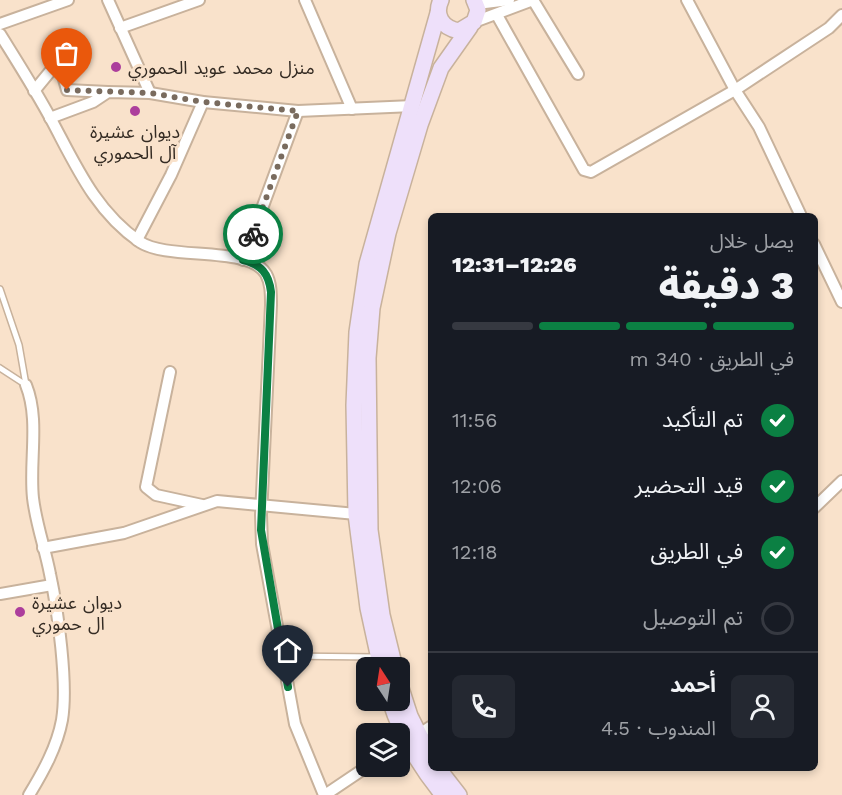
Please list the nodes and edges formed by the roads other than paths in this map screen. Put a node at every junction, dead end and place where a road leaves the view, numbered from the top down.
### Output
1 (68, 0) edge
2 (108, 0) edge
3 (199, 0) edge
4 (305, 0) edge
5 (509, 0) edge
6 (533, 0) edge
7 (687, 0) edge
8 (475, 2) edge
9 (440, 3) edge
10 (497, 15) junction
11 (842, 15) edge
12 (0, 24) edge
13 (472, 24) junction
14 (120, 28) junction
15 (0, 34) edge
16 (578, 74) dead end
17 (735, 90) junction
18 (34, 91) junction
19 (108, 93) junction
20 (150, 93) junction
21 (203, 102) junction
22 (413, 106) junction
23 (352, 109) junction
24 (298, 111) junction
25 (50, 118) junction
26 (800, 213) edge
27 (137, 240) junction
28 (818, 252) edge
29 (243, 260) junction
30 (0, 289) edge
31 (842, 302) edge
32 (0, 368) edge
33 (170, 372) dead end
34 (26, 385) junction
35 (842, 481) edge
36 (262, 504) junction
37 (818, 504) edge
38 (202, 505) junction
39 (356, 514) junction
40 (43, 548) junction
41 (52, 585) junction
42 (0, 594) edge
43 (281, 656) junction
44 (379, 657) edge
45 (392, 657) edge
46 (356, 661) edge
47 (397, 711) edge
48 (407, 711) edge
49 (414, 737) edge
50 (428, 754) edge
51 (428, 765) edge
52 (431, 771) edge
53 (440, 771) edge
54 (356, 774) edge
55 (29, 795) edge
56 (325, 795) edge
57 (443, 795) edge
58 (459, 795) edge

1 - 12 street
2 - 14 street
3 - 14 street
4 - 23 street
5 - 8 street
6 - 10 street
6 - 16 street
7 - 17 street
8 - 13 main road
9 - 13 main road
9 - 22 main road
10 - 13 street
10 - 17 street
11 - 17 street
13 - 45 main road
14 - 20 street
15 - 18 street
17 - 26 street
18 - 19 street
18 - 25 street
19 - 20 street
19 - 25 street
20 - 21 street
21 - 24 street
21 - 27 street
22 - 23 street
22 - 39 main road
23 - 24 street
24 - 29 street
25 - 27 street
27 - 29 street
28 - 31 street
29 - 36 street
30 - 34 lane
32 - 34 lane
33 - 38 street
34 - 40 street
35 - 37 street
36 - 38 street
36 - 39 street
36 - 43 street
38 - 40 street
39 - 44 main road
40 - 41 street
41 - 42 street
41 - 55 street
43 - 46 lane
43 - 56 street
47 - 49 main road
48 - 49 main road
49 - 50 main road
49 - 51 main road
52 - 57 main road
53 - 58 main road
54 - 56 street

